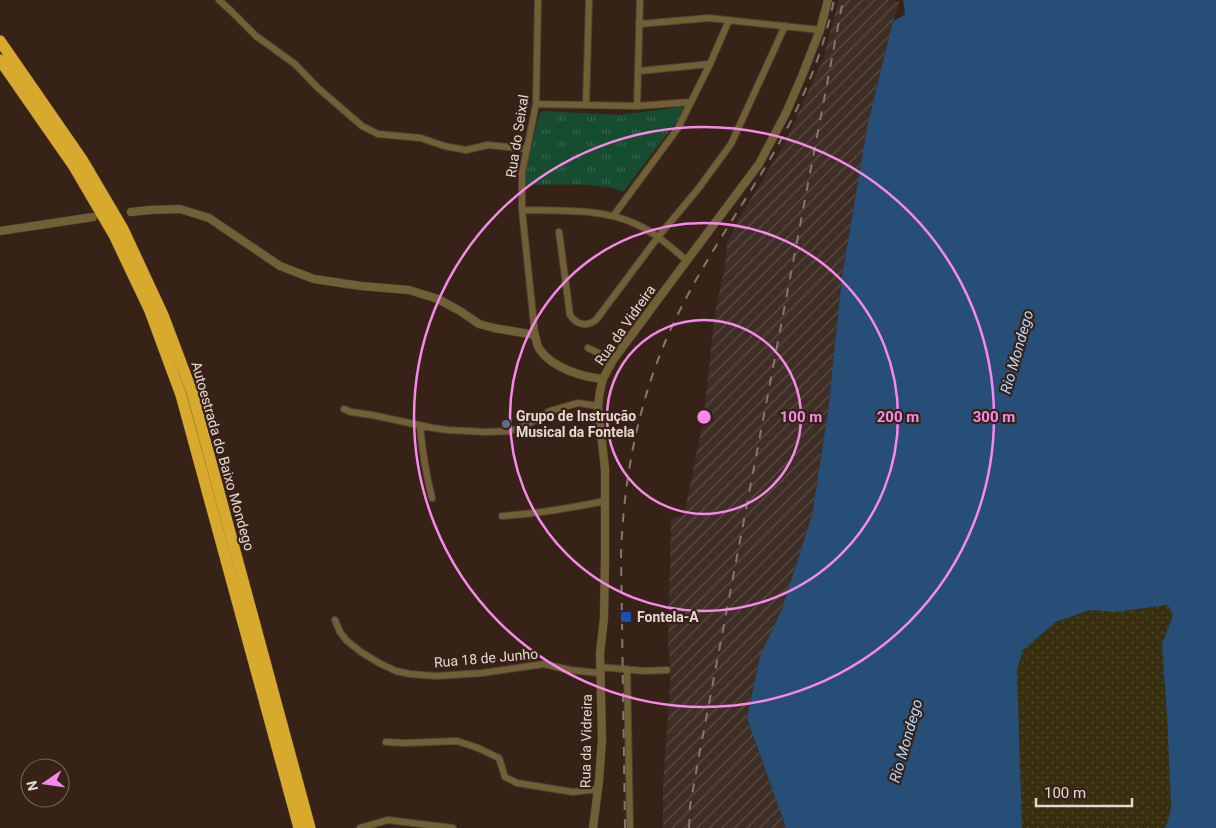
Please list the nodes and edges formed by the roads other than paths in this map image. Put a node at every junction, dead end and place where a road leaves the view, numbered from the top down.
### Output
1 (218, 0) edge
2 (538, 0) edge
3 (589, 0) edge
4 (640, 0) edge
5 (828, 0) edge
6 (729, 20) junction
7 (639, 24) junction
8 (785, 26) junction
9 (820, 30) junction
10 (0, 41) edge
11 (0, 60) edge
12 (710, 64) junction
13 (639, 71) junction
14 (691, 102) junction
15 (536, 104) junction
16 (586, 105) junction
17 (638, 106) junction
18 (527, 150) junction
19 (522, 210) junction
20 (131, 212) dead end
21 (614, 215) junction
22 (93, 218) dead end
23 (0, 231) edge
24 (559, 232) dead end
25 (658, 237) junction
26 (686, 260) junction
27 (535, 335) junction
28 (588, 348) dead end
29 (613, 360) junction
30 (603, 379) junction
31 (598, 406) junction
32 (344, 409) dead end
33 (420, 425) junction
34 (432, 498) dead end
35 (604, 501) junction
36 (502, 516) dead end
37 (335, 620) dead end
38 (627, 669) junction
39 (600, 670) junction
40 (666, 670) dead end
41 (386, 742) dead end
42 (598, 790) junction
43 (299, 828) edge
44 (310, 828) edge
45 (360, 828) edge
46 (453, 828) edge
47 (593, 828) edge
48 (630, 828) edge

1 - 18 street
2 - 15 street, Rua do Seixal
3 - 16 street
4 - 7 street
5 - 9 street, Rua da Vidreira
6 - 7 street
6 - 8 street
6 - 12 street
7 - 13 street
8 - 9 street
8 - 25 street
9 - 26 street, Rua da Vidreira
10 - 44 highway, Autoestrada do Baixo Mondego
11 - 43 highway, Autoestrada do Baixo Mondego
12 - 13 street
12 - 14 street
13 - 17 street
14 - 17 street
14 - 21 street
15 - 16 street
15 - 18 street, Rua do Seixal
16 - 17 street
18 - 19 street, Rua do Seixal
19 - 21 street
19 - 27 street, Rua do Seixal
20 - 27 street
21 - 25 street
22 - 23 street
24 - 25 street
25 - 26 street
26 - 29 street, Rua da Vidreira
27 - 30 street
28 - 29 street
29 - 30 street, Rua da Vidreira
30 - 31 street, Rua da Vidreira
31 - 33 street
31 - 35 street, Rua da Vidreira
32 - 33 street
33 - 34 street
35 - 36 street
35 - 39 street, Rua da Vidreira
37 - 39 street, Rua 18 de Junho
38 - 39 street, Rua 18 de Junho
38 - 40 street, Rua 18 de Junho
38 - 48 street
39 - 42 street, Rua da Vidreira
41 - 42 street
42 - 47 street, Rua da Vidreira
45 - 46 street

